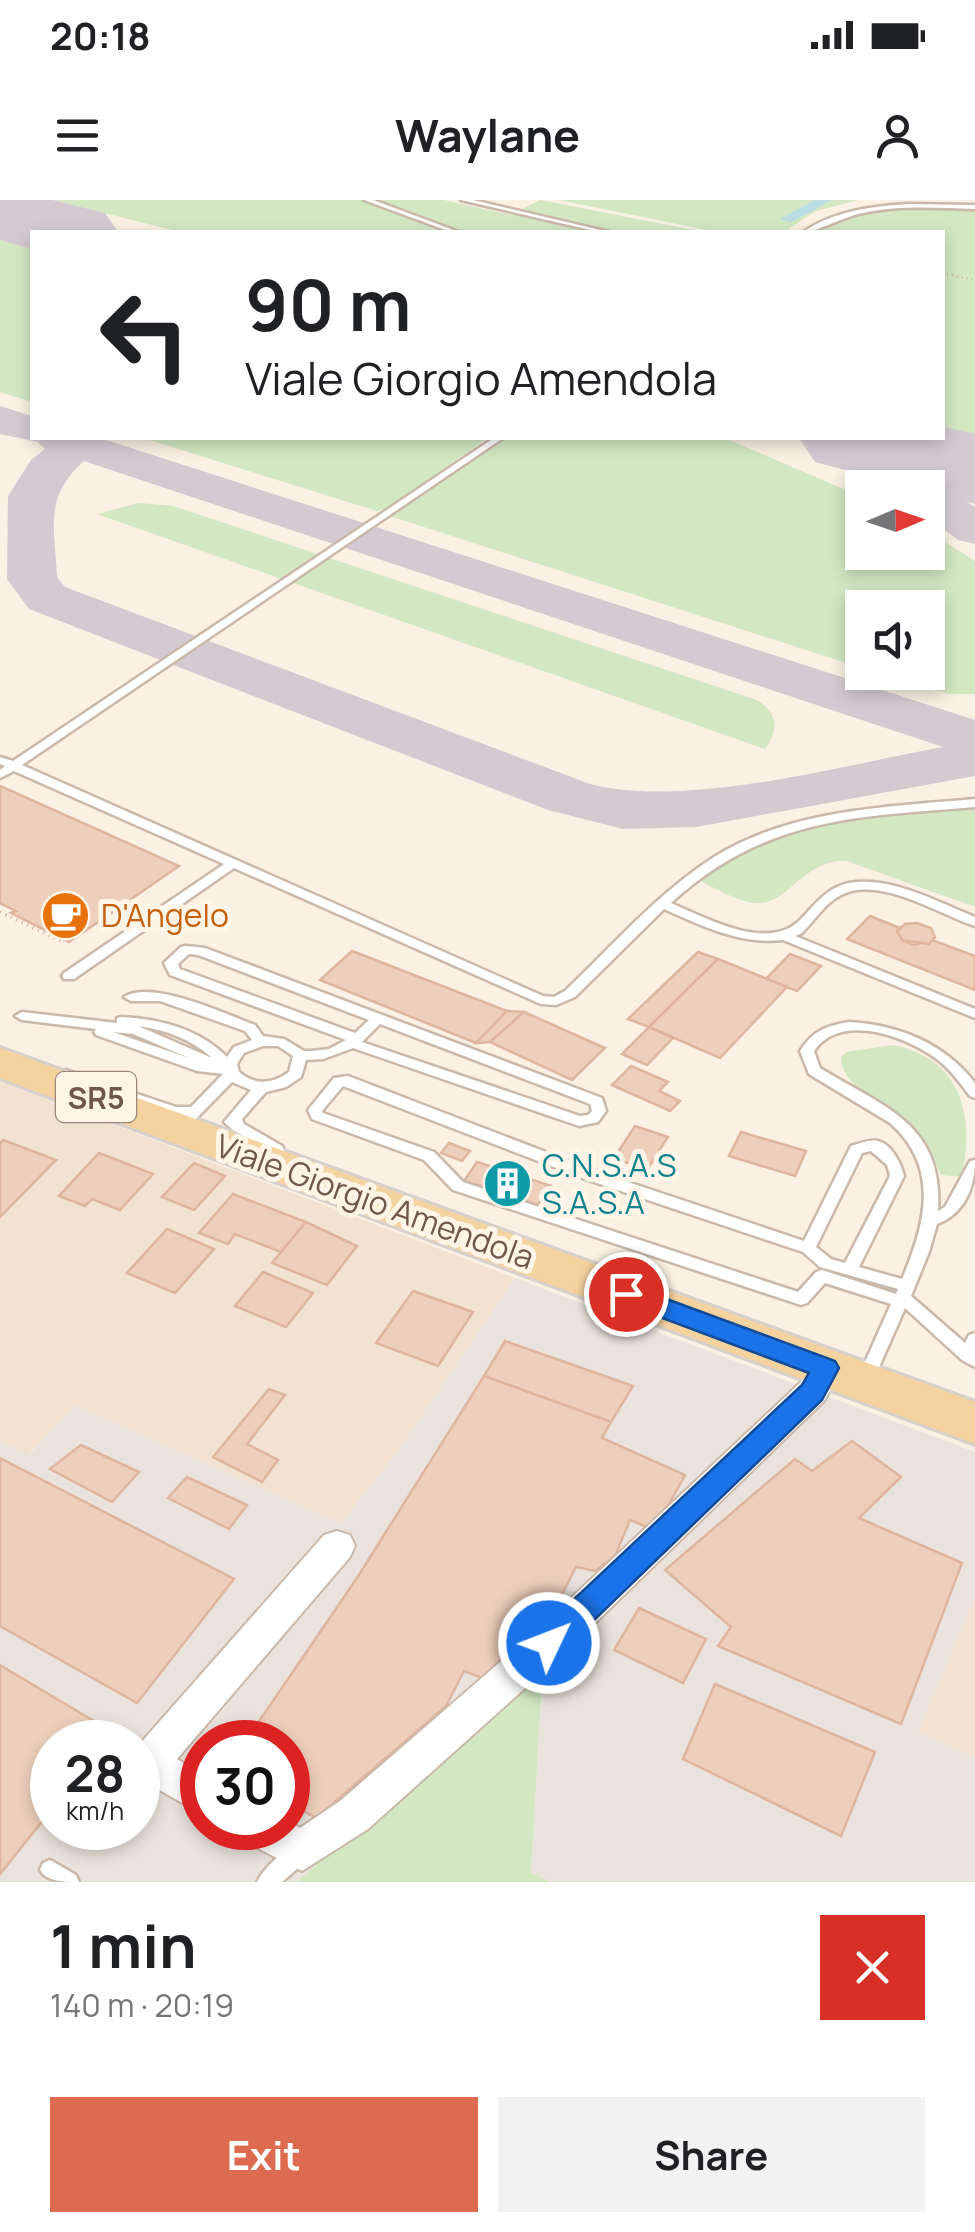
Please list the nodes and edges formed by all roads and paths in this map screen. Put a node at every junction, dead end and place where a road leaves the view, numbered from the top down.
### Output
1 (367, 200) edge
2 (464, 200) edge
3 (975, 207) edge
4 (450, 230) edge
5 (597, 230) edge
6 (809, 230) edge
7 (945, 275) edge
8 (975, 280) edge
9 (496, 440) edge
10 (0, 760) edge
11 (14, 765) junction
12 (0, 774) edge
13 (975, 803) edge
14 (233, 862) junction
15 (665, 905) junction
16 (12, 908) dead end
17 (2, 909) edge
18 (975, 922) edge
19 (784, 936) junction
20 (64, 942) dead end
21 (69, 976) dead end
22 (975, 1014) edge
23 (22, 1016) dead end
24 (377, 1019) junction
25 (66, 1022) junction
26 (260, 1036) junction
27 (355, 1044) junction
28 (300, 1055) junction
29 (7, 1064) edge
30 (231, 1073) junction
31 (261, 1088) junction
32 (975, 1094) edge
33 (206, 1125) junction
34 (975, 1166) edge
35 (936, 1219) junction
36 (808, 1248) junction
37 (849, 1270) junction
38 (903, 1294) junction
39 (973, 1352) edge
40 (845, 1375) junction
41 (975, 1423) edge
42 (338, 1546) dead end
43 (186, 1720) edge
44 (180, 1727) edge
45 (180, 1782) edge
46 (302, 1851) joint
47 (267, 1882) edge

1 - 4 lane
2 - 5 lane
3 - 6 lane
7 - 8 path
9 - 11 lane
10 - 11 lane
11 - 12 lane
11 - 14 lane
13 - 15 lane
14 - 15 lane
14 - 21 lane
15 - 19 lane
16 - 17 path
17 - 20 path
18 - 19 lane
19 - 22 lane
23 - 25 lane
24 - 27 lane
24 - 27 lane
24 - 27 lane
25 - 30 lane
25 - 30 lane
26 - 26 lane
26 - 28 lane
26 - 30 lane
27 - 28 lane
28 - 31 lane
29 - 33 main road, Viale Giorgio Amendola / SR5
30 - 31 lane
30 - 33 lane
31 - 33 lane
32 - 35 lane
33 - 40 main road, Viale Giorgio Amendola / SR5
34 - 35 lane
35 - 38 lane
36 - 37 lane
36 - 37 lane
36 - 38 lane
37 - 38 lane
38 - 39 lane
38 - 40 lane
40 - 41 main road, Viale Giorgio Amendola / SR5
40 - 46 street
42 - 43 street
44 - 45 street
46 - 47 lane

